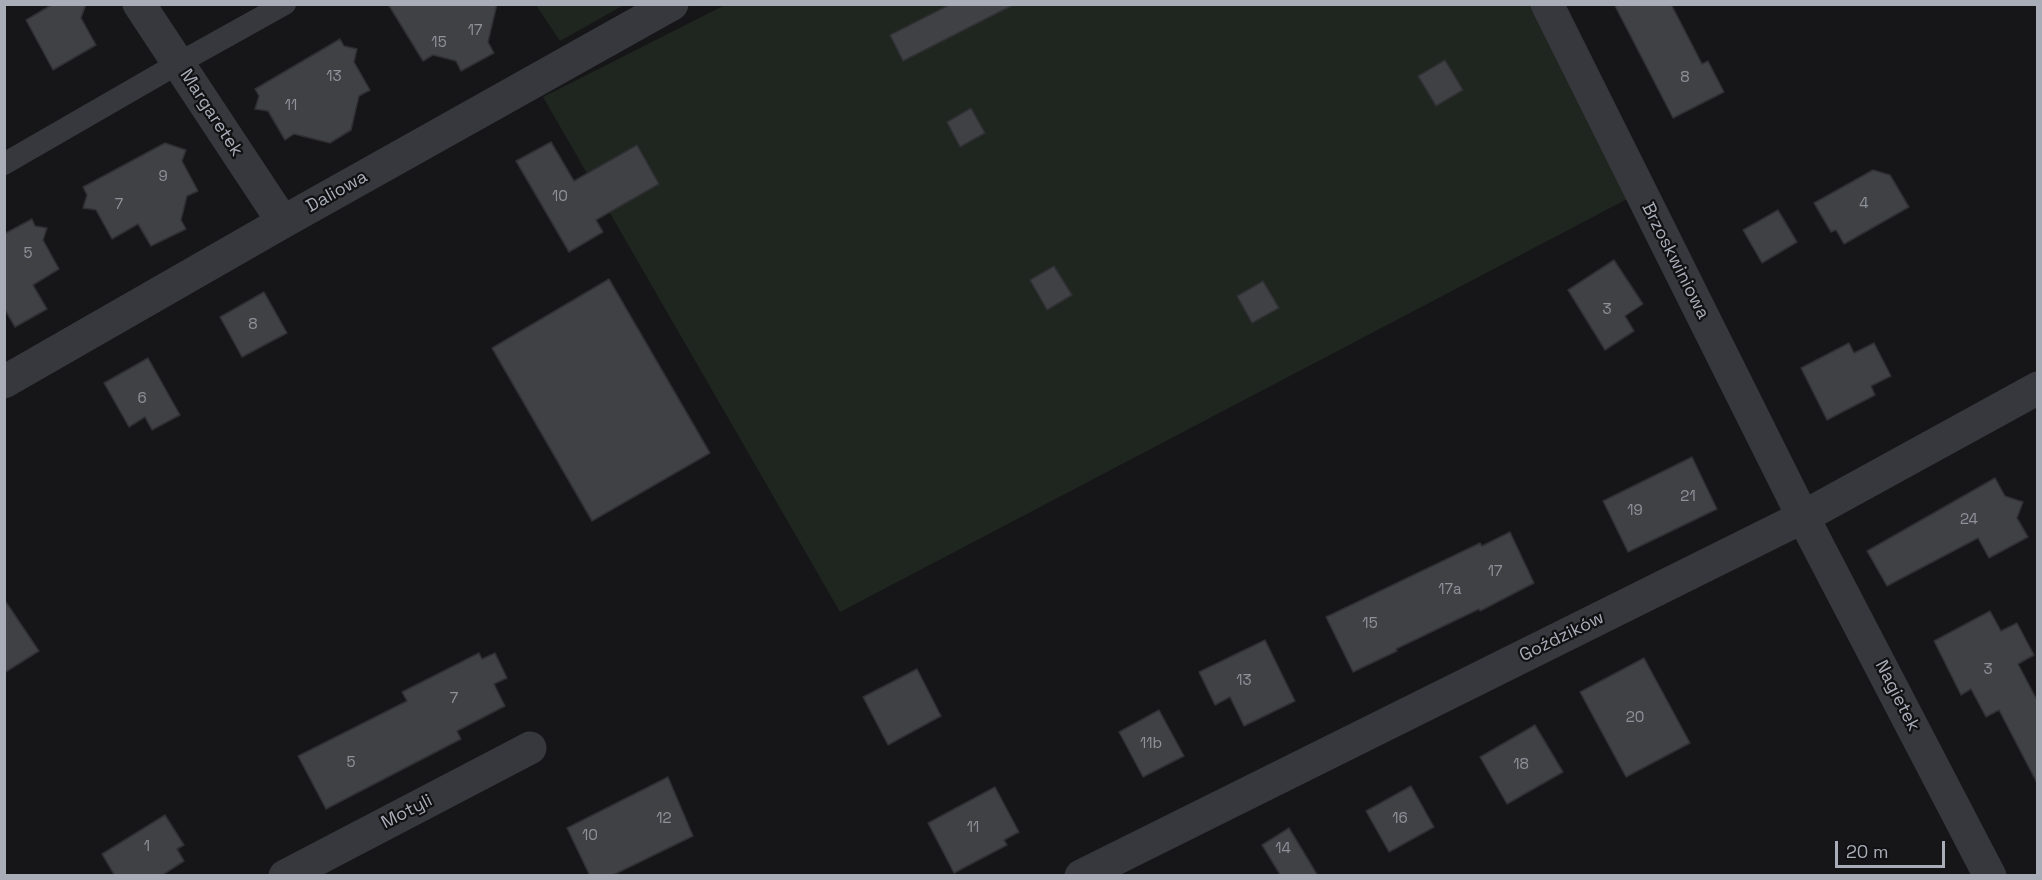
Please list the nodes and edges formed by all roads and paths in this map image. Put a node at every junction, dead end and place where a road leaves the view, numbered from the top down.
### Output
1 (139, 4) edge
2 (285, 4) edge
3 (672, 4) edge
4 (1547, 4) edge
5 (179, 63) junction
6 (4, 164) edge
7 (283, 222) junction
8 (4, 382) edge
9 (2037, 388) edge
10 (1803, 517) junction
11 (530, 748) dead end
12 (285, 876) edge
13 (1081, 876) edge
14 (1990, 876) edge

1 - 5 street, Margaretek
2 - 5 lane
3 - 7 street, Daliowa
4 - 10 street, Brzoskwiniowa
5 - 6 lane
5 - 7 street, Margaretek
7 - 8 street, Daliowa
9 - 10 street, Goździków
10 - 13 street, Goździków
10 - 14 street, Nagietek
11 - 12 street, Motyli

